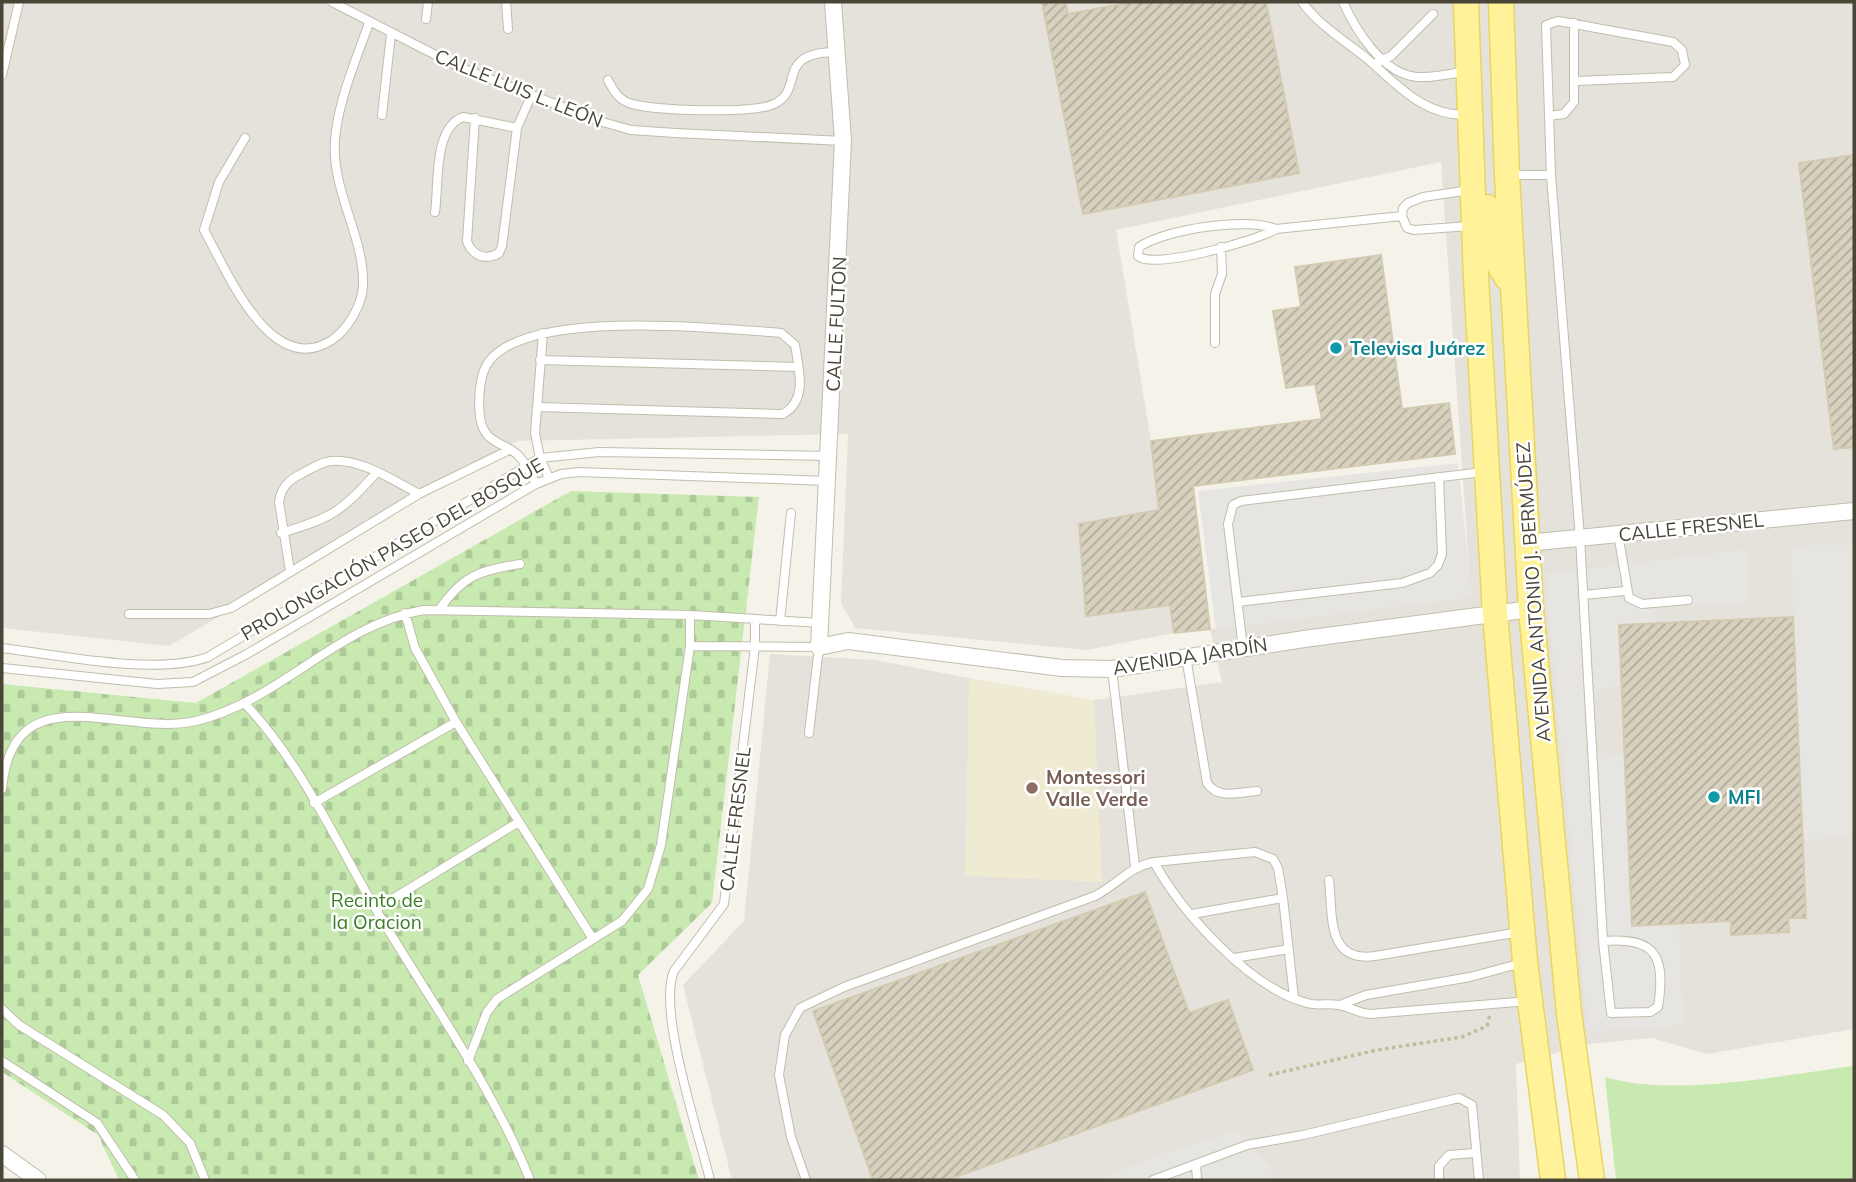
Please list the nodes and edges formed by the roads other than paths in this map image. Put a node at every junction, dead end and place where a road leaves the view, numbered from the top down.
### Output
1 (19, 2) edge
2 (331, 2) edge
3 (428, 2) edge
4 (506, 2) edge
5 (833, 2) edge
6 (1302, 2) edge
7 (1343, 2) edge
8 (1466, 2) edge
9 (1501, 2) edge
10 (1433, 14) dead end
11 (426, 19) dead end
12 (369, 23) junction
13 (1574, 23) junction
14 (508, 29) dead end
15 (391, 34) junction
16 (838, 52) junction
17 (1383, 61) junction
18 (1372, 64) junction
19 (1466, 71) junction
20 (2, 75) edge
21 (608, 80) dead end
22 (1576, 81) junction
23 (531, 96) junction
24 (382, 115) dead end
25 (1469, 115) junction
26 (1549, 116) junction
27 (475, 118) junction
28 (517, 128) junction
29 (245, 138) dead end
30 (843, 141) junction
31 (1507, 175) junction
32 (1551, 175) junction
33 (1473, 190) junction
34 (435, 212) dead end
35 (1402, 216) junction
36 (1475, 225) junction
37 (1276, 229) junction
38 (1221, 247) junction
39 (1476, 278) junction
40 (1513, 283) junction
41 (543, 333) junction
42 (1215, 343) dead end
43 (540, 360) junction
44 (798, 367) junction
45 (1517, 377) junction
46 (537, 407) junction
47 (509, 450) junction
48 (830, 456) junction
49 (540, 458) junction
50 (526, 465) junction
51 (1486, 472) junction
52 (376, 473) junction
53 (1439, 477) junction
54 (549, 478) junction
55 (828, 481) junction
56 (536, 484) junction
57 (419, 494) junction
58 (1854, 511) edge
59 (791, 513) dead end
60 (281, 533) junction
61 (1618, 534) junction
62 (1580, 538) junction
63 (1527, 543) junction
64 (520, 564) dead end
65 (290, 571) junction
66 (1625, 591) junction
67 (1583, 595) junction
68 (1688, 600) dead end
69 (1237, 602) junction
70 (1531, 609) junction
71 (439, 610) junction
72 (405, 613) junction
73 (1495, 613) junction
74 (129, 614) dead end
75 (690, 615) junction
76 (755, 619) junction
77 (780, 621) junction
78 (821, 623) junction
79 (848, 641) junction
80 (690, 646) junction
81 (755, 646) junction
82 (819, 647) junction
83 (2, 648) edge
84 (1243, 648) junction
85 (1186, 657) junction
86 (189, 664) junction
87 (2, 667) edge
88 (1112, 669) junction
89 (193, 682) junction
90 (244, 703) junction
91 (456, 722) junction
92 (809, 733) dead end
93 (2, 789) edge
94 (1257, 790) dead end
95 (314, 803) junction
96 (517, 823) junction
97 (1154, 862) junction
98 (1135, 866) junction
99 (1329, 880) dead end
100 (1283, 898) junction
101 (376, 909) junction
102 (1192, 914) junction
103 (1523, 931) junction
104 (593, 939) junction
105 (1603, 941) junction
106 (1289, 949) junction
107 (1234, 958) junction
108 (1525, 962) junction
109 (1294, 998) junction
110 (1529, 1000) junction
111 (1340, 1005) junction
112 (2, 1009) edge
113 (2, 1060) edge
114 (468, 1061) junction
115 (1475, 1153) junction
116 (2, 1154) edge
117 (1196, 1164) junction
118 (38, 1180) edge
119 (135, 1180) edge
120 (205, 1180) edge
121 (530, 1180) edge
122 (710, 1180) edge
123 (806, 1180) edge
124 (1153, 1180) edge
125 (1197, 1180) edge
126 (1439, 1180) edge
127 (1479, 1180) edge
128 (1553, 1180) edge
129 (1592, 1180) edge

1 - 20 lane
2 - 12 lane, CALLE LUIS L. LEÓN
3 - 11 lane
4 - 14 lane
5 - 16 street, CALLE FULTON
6 - 18 lane
7 - 17 lane
8 - 19 main road, AVENIDA ANTONIO J. BERMÚDEZ
9 - 31 main road, AVENIDA ANTONIO J. BERMÚDEZ
10 - 17 lane
12 - 15 lane, CALLE LUIS L. LEÓN
12 - 29 lane
13 - 22 lane
13 - 22 lane
13 - 26 lane
15 - 23 lane, CALLE LUIS L. LEÓN
15 - 24 lane
16 - 21 lane
16 - 30 street, CALLE FULTON
17 - 18 lane
17 - 19 lane
18 - 25 lane
19 - 25 main road, AVENIDA ANTONIO J. BERMÚDEZ
22 - 26 lane
23 - 28 lane
23 - 30 lane, CALLE LUIS L. LEÓN
25 - 33 main road, AVENIDA ANTONIO J. BERMÚDEZ
26 - 32 lane
27 - 28 lane
27 - 28 lane
27 - 34 lane
30 - 48 street, CALLE FULTON
31 - 32 lane
31 - 40 main road, AVENIDA ANTONIO J. BERMÚDEZ
32 - 62 lane
33 - 35 lane
33 - 36 main road, AVENIDA ANTONIO J. BERMÚDEZ
33 - 40 main road
35 - 36 lane
35 - 37 lane
36 - 39 main road, AVENIDA ANTONIO J. BERMÚDEZ
37 - 38 lane
37 - 38 lane
38 - 42 lane
39 - 45 main road
39 - 51 main road, AVENIDA ANTONIO J. BERMÚDEZ
40 - 45 main road, AVENIDA ANTONIO J. BERMÚDEZ
41 - 43 lane
41 - 44 lane
41 - 47 lane
43 - 44 lane
43 - 46 lane
44 - 46 lane
45 - 63 main road, AVENIDA ANTONIO J. BERMÚDEZ
46 - 49 lane
47 - 50 lane
47 - 57 lane
48 - 49 lane, PROLONGACIÓN PASEO DEL BOSQUE
48 - 55 street, CALLE FULTON
49 - 50 lane, PROLONGACIÓN PASEO DEL BOSQUE
49 - 54 lane
50 - 56 lane
50 - 86 lane, PROLONGACIÓN PASEO DEL BOSQUE
51 - 53 lane
51 - 73 main road, AVENIDA ANTONIO J. BERMÚDEZ
52 - 57 lane
52 - 60 lane
52 - 60 lane
53 - 69 lane
53 - 69 lane
54 - 55 lane, PROLONGACIÓN PASEO DEL BOSQUE
54 - 56 lane, PROLONGACIÓN PASEO DEL BOSQUE
55 - 78 street, CALLE FULTON
56 - 89 lane, PROLONGACIÓN PASEO DEL BOSQUE
57 - 65 lane
58 - 61 street, CALLE FRESNEL
59 - 77 lane
60 - 65 lane
61 - 62 street, CALLE FRESNEL
61 - 66 lane
62 - 63 street, CALLE FRESNEL
62 - 67 lane
63 - 70 main road, AVENIDA ANTONIO J. BERMÚDEZ
64 - 71 lane
65 - 74 lane
66 - 67 lane
66 - 68 lane
67 - 105 lane
69 - 84 lane
70 - 73 street, AVENIDA JARDÍN
70 - 129 main road, AVENIDA ANTONIO J. BERMÚDEZ
71 - 72 lane
71 - 75 lane
72 - 90 lane
72 - 91 lane
73 - 84 street, AVENIDA JARDÍN
73 - 103 main road, AVENIDA ANTONIO J. BERMÚDEZ
75 - 76 lane
75 - 80 lane
76 - 77 lane
76 - 81 lane, CALLE FRESNEL
77 - 78 lane
78 - 79 street, AVENIDA JARDÍN
78 - 82 street, CALLE FULTON
79 - 82 street, AVENIDA JARDÍN
79 - 88 street, AVENIDA JARDÍN
80 - 81 lane
80 - 104 lane
81 - 82 lane
81 - 122 lane, CALLE FRESNEL
82 - 92 lane
83 - 86 lane, PROLONGACIÓN PASEO DEL BOSQUE
84 - 85 street, AVENIDA JARDÍN
85 - 88 street, AVENIDA JARDÍN
85 - 94 lane
86 - 89 lane
87 - 89 lane, PROLONGACIÓN PASEO DEL BOSQUE
88 - 98 lane
90 - 93 lane
90 - 95 lane
91 - 95 lane
91 - 96 lane
95 - 101 lane
96 - 101 lane
96 - 104 lane
97 - 98 lane
97 - 100 lane
97 - 102 lane
98 - 123 lane
99 - 103 lane
100 - 102 lane
100 - 106 lane
101 - 114 lane
102 - 107 lane
103 - 108 main road, AVENIDA ANTONIO J. BERMÚDEZ
104 - 114 lane
105 - 105 lane
106 - 107 lane
106 - 109 lane
107 - 109 lane
108 - 110 main road, AVENIDA ANTONIO J. BERMÚDEZ
108 - 111 lane
109 - 111 lane
110 - 111 lane
110 - 128 main road, AVENIDA ANTONIO J. BERMÚDEZ
112 - 120 lane
113 - 119 lane
114 - 121 lane
115 - 117 lane
115 - 126 lane
115 - 127 lane
116 - 118 street
117 - 124 lane
117 - 125 lane

